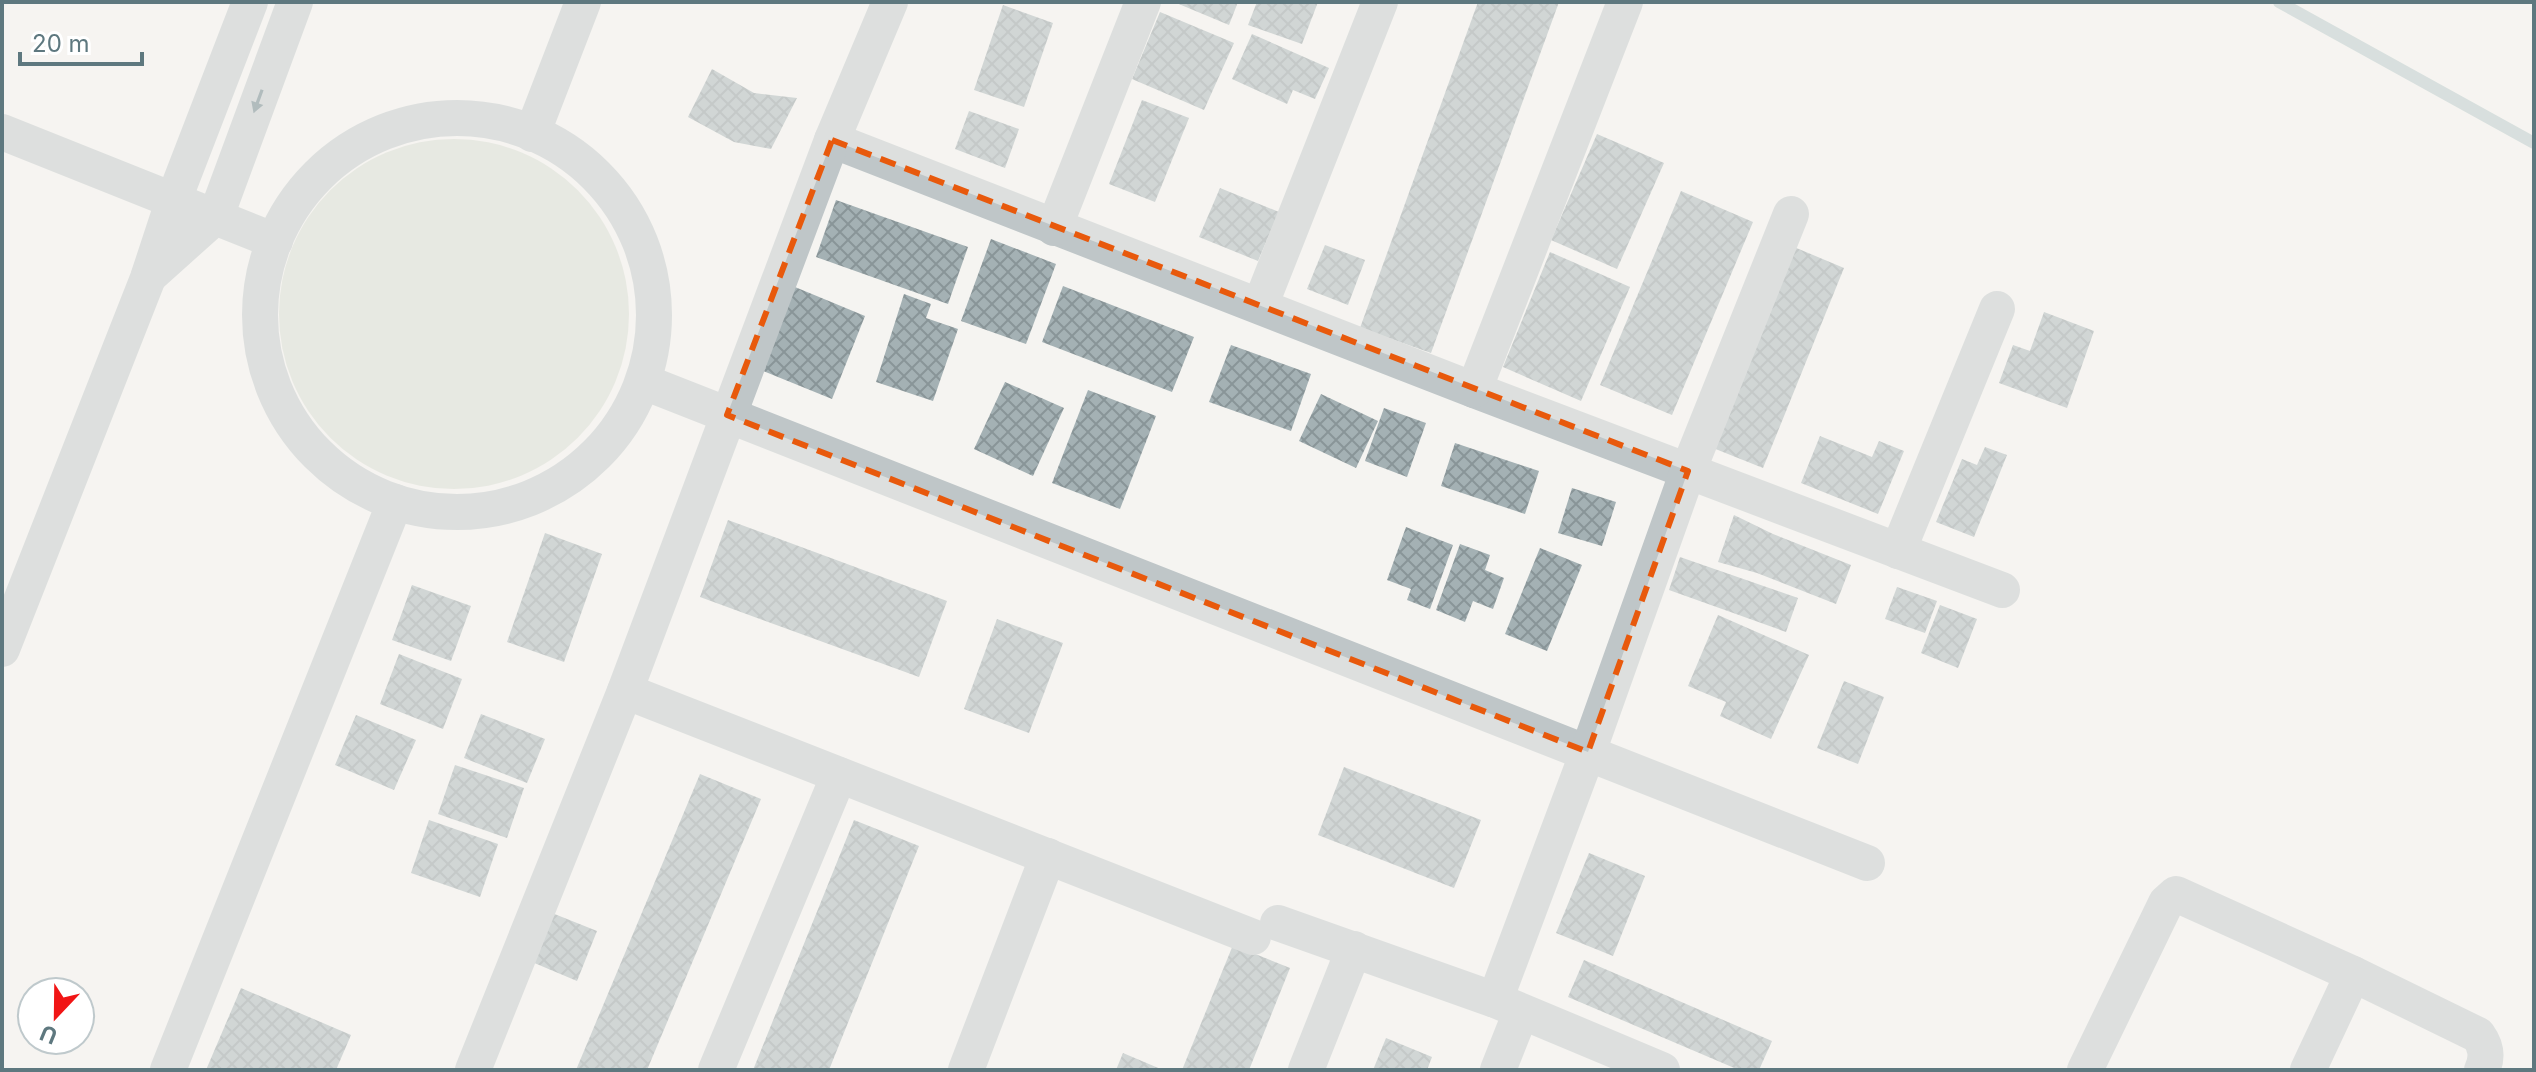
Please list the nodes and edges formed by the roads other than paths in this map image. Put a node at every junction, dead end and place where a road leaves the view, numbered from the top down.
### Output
1 (250, 2) edge
2 (295, 2) edge
3 (583, 2) edge
4 (890, 2) edge
5 (1143, 2) edge
6 (1380, 2) edge
7 (1625, 2) edge
8 (2, 132) edge
9 (532, 134) junction
10 (832, 140) junction
11 (174, 199) junction
12 (1791, 214) dead end
13 (216, 216) junction
14 (1054, 228) junction
15 (275, 241) junction
16 (148, 278) junction
17 (1260, 306) junction
18 (1997, 309) dead end
19 (644, 382) junction
20 (1474, 390) junction
21 (727, 415) junction
22 (1688, 471) junction
23 (395, 502) junction
24 (1898, 551) junction
25 (2002, 590) dead end
26 (2, 649) edge
27 (625, 691) junction
28 (1588, 752) junction
29 (839, 775) junction
30 (1048, 856) junction
31 (1867, 863) dead end
32 (1354, 949) junction
33 (2353, 974) junction
34 (1508, 1006) junction
35 (974, 1067) edge
36 (168, 1070) edge
37 (473, 1070) edge
38 (716, 1070) edge
39 (1306, 1070) edge
40 (1498, 1070) edge
41 (1662, 1070) edge
42 (2085, 1070) edge
43 (2308, 1070) edge
44 (2482, 1070) edge

1 - 11 street
2 -> 13 street
3 - 9 street
4 - 10 street
5 - 14 street
6 - 17 street
7 - 20 street
8 - 11 street
9 - 15 street
9 - 19 street
10 - 14 street
10 - 21 street
11 - 13 street
11 - 16 street
12 - 22 street
13 - 15 street
13 - 16 street
14 - 17 street
15 - 23 street
16 - 26 street
17 - 20 street
18 - 24 street
19 - 21 street
19 - 23 street
20 - 22 street
21 - 27 street
21 - 28 street
22 - 24 street
22 - 28 street
23 - 36 street
24 - 25 street
27 - 29 street
27 - 37 street
28 - 31 street
28 - 34 street
29 - 30 street
29 - 38 street
30 - 32 street
30 - 35 street
32 - 34 street
32 - 39 street
33 - 42 street
33 - 43 street
33 - 44 street
34 - 40 street
34 - 41 street

